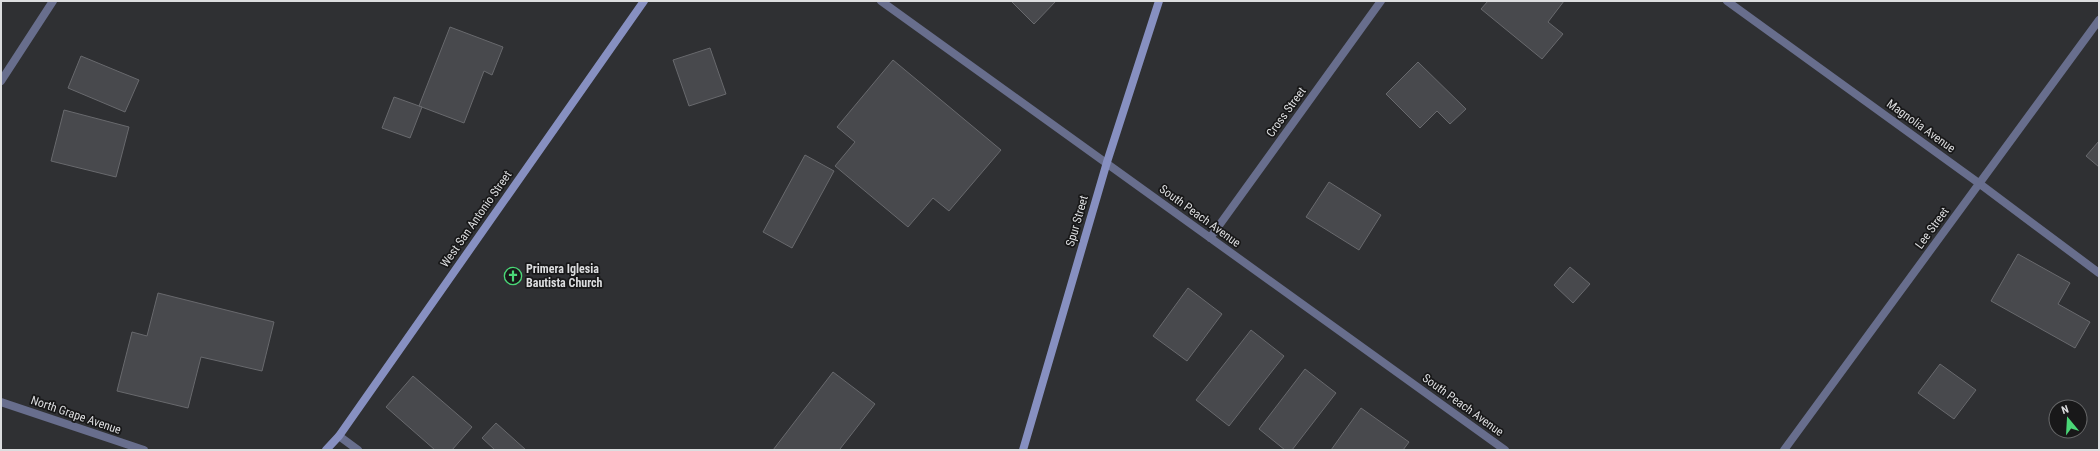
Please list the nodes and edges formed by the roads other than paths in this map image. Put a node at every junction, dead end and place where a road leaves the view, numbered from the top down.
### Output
1 (53, 1) edge
2 (644, 1) edge
3 (880, 1) edge
4 (1159, 1) edge
5 (1381, 1) edge
6 (1727, 1) edge
7 (2099, 20) edge
8 (1, 81) edge
9 (1106, 162) junction
10 (1980, 184) junction
11 (1210, 238) junction
12 (2099, 273) edge
13 (1, 402) edge
14 (339, 436) junction
15 (144, 450) edge
16 (326, 450) edge
17 (358, 450) edge
18 (1023, 450) edge
19 (1505, 450) edge
20 (1784, 450) edge

1 - 8 street
2 - 14 street, West San Antonio Street
3 - 9 street, South Peach Avenue
4 - 9 street, Spur Street
5 - 11 street, Cross Street
6 - 10 street, Magnolia Avenue
7 - 10 street, Lee Street
9 - 11 street, South Peach Avenue
9 - 18 street, Spur Street
10 - 12 street, Magnolia Avenue
10 - 20 street, Lee Street
11 - 19 street, South Peach Avenue
13 - 15 street, North Grape Avenue
14 - 16 street, West San Antonio Street
14 - 17 street

